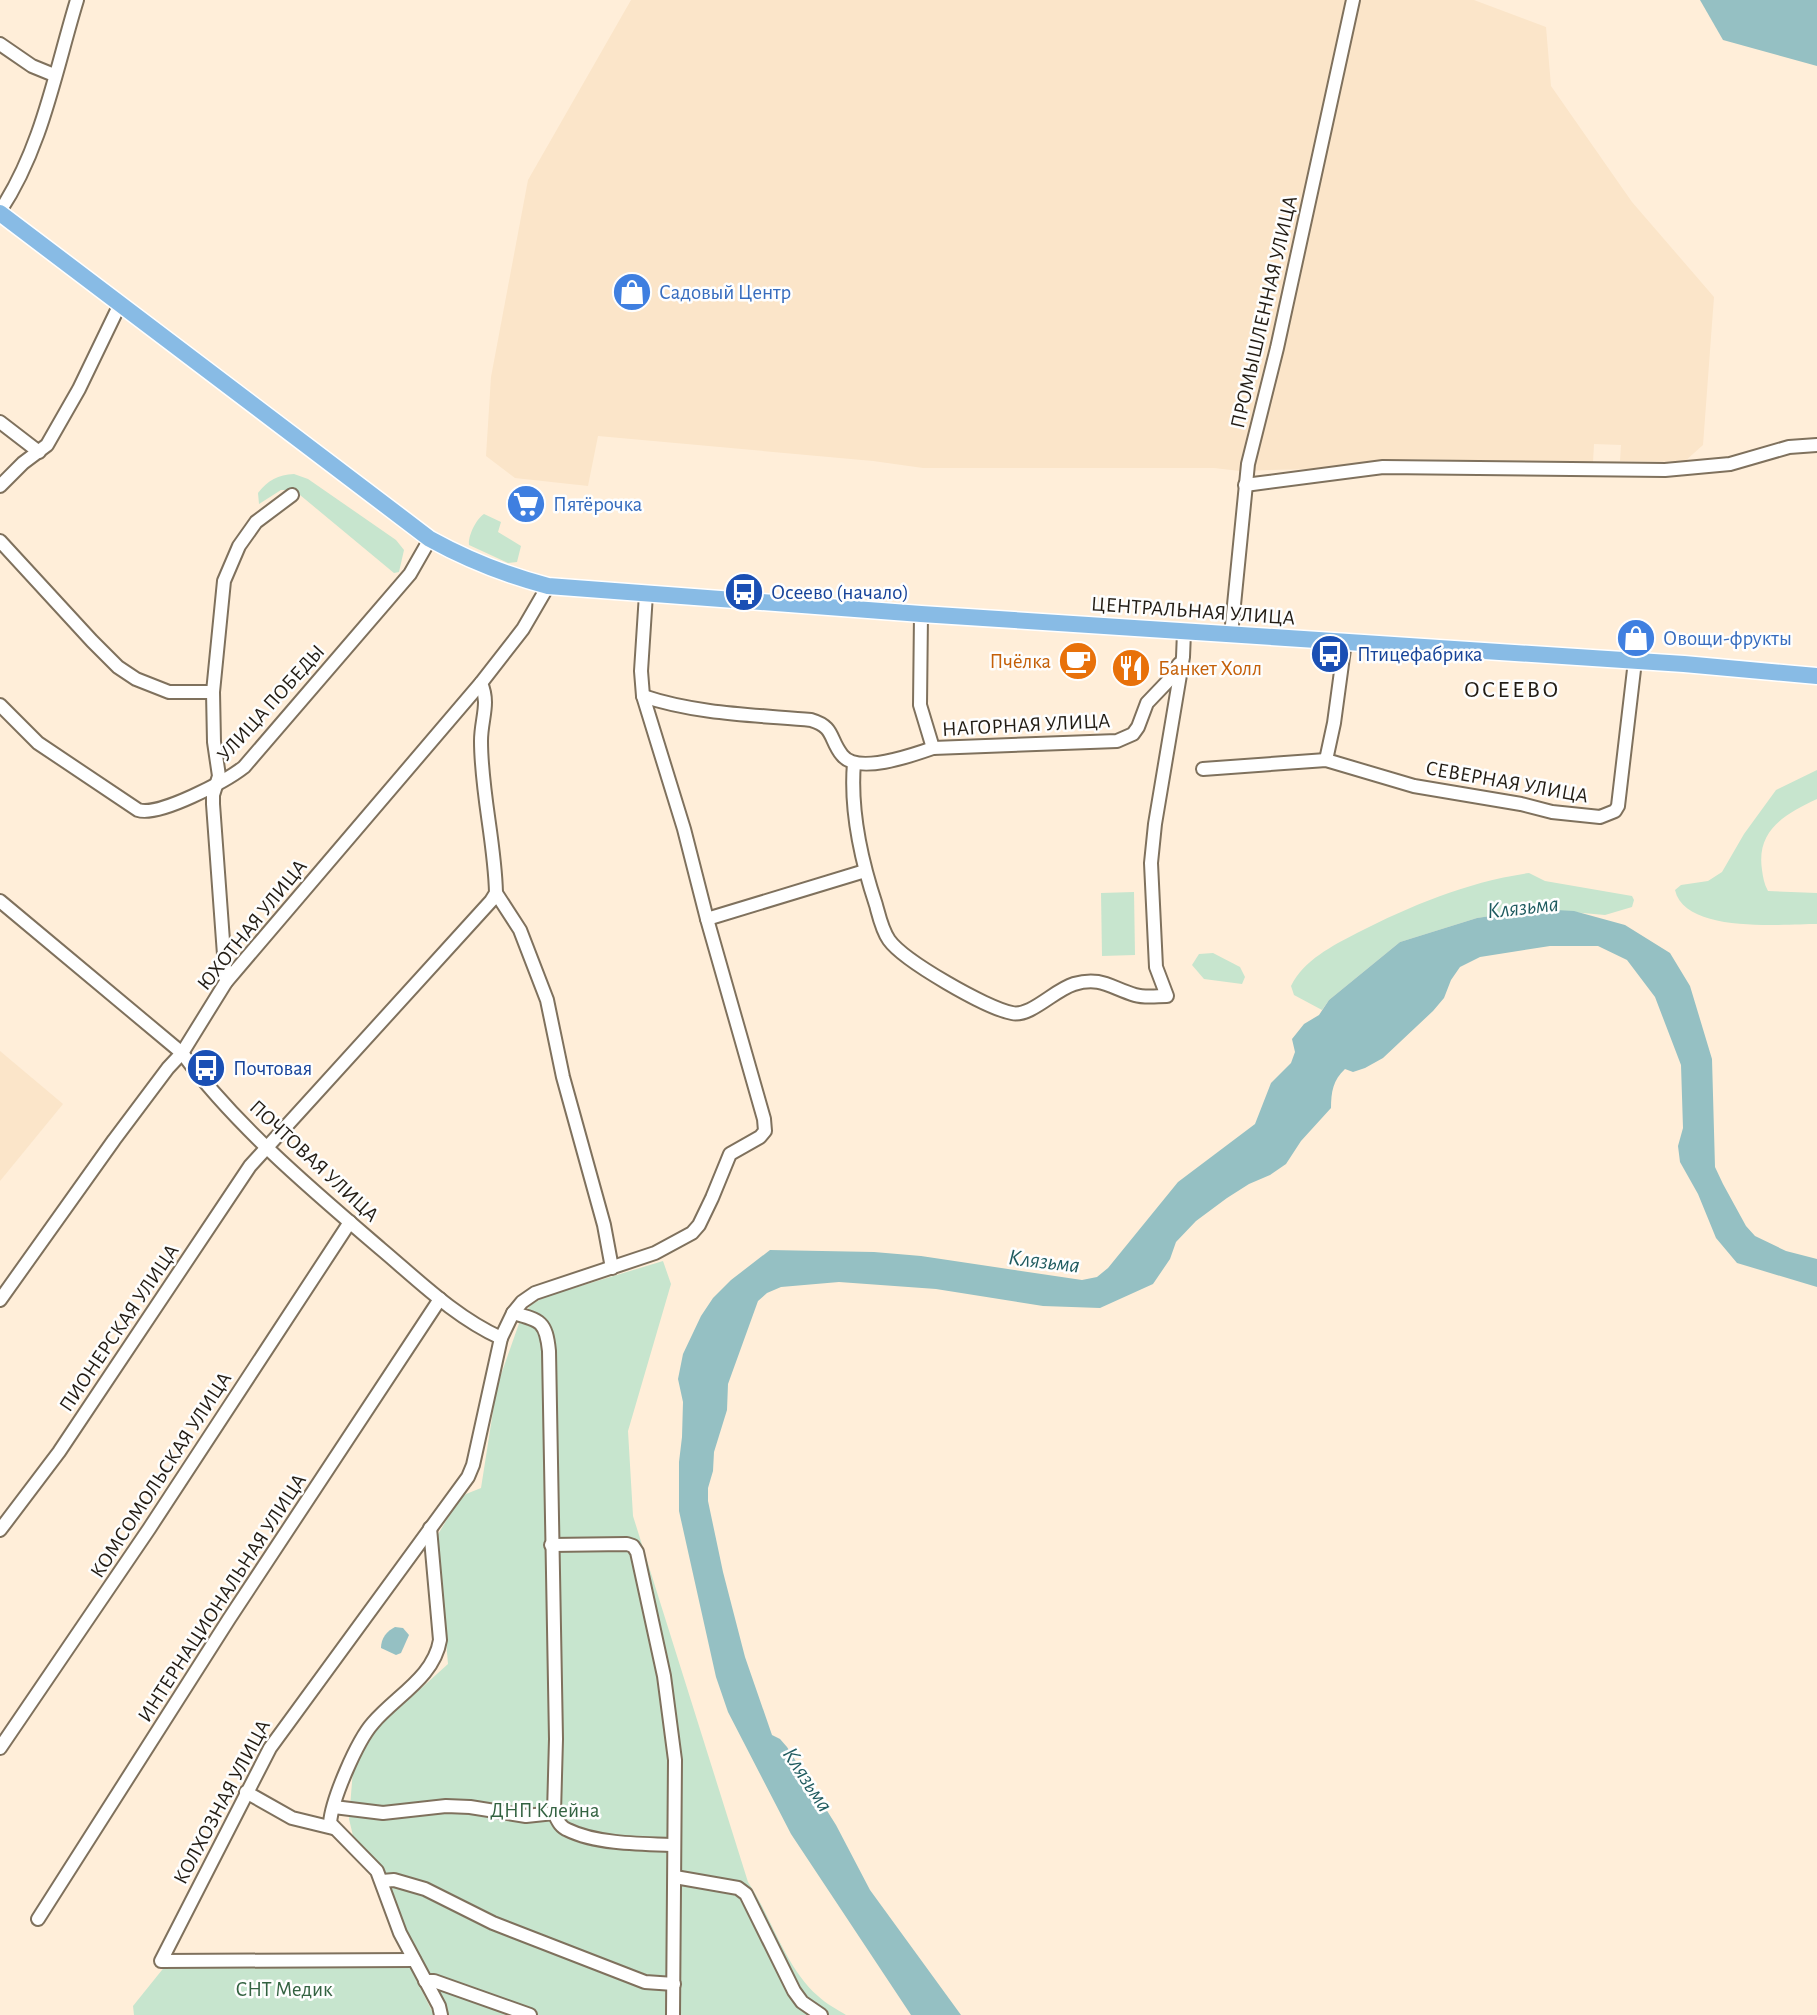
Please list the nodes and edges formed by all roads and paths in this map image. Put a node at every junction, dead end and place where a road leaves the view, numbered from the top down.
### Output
1 (77, 0) edge
2 (1353, 0) edge
3 (0, 44) edge
4 (54, 75) junction
5 (0, 212) edge
6 (120, 304) junction
7 (0, 422) edge
8 (1817, 445) edge
9 (39, 452) junction
10 (1245, 485) junction
11 (0, 486) edge
12 (292, 495) dead end
13 (430, 539) junction
14 (0, 541) edge
15 (548, 586) junction
16 (646, 594) junction
17 (921, 614) junction
18 (1184, 632) junction
19 (1231, 635) junction
20 (1345, 642) junction
21 (1183, 657) junction
22 (1635, 662) junction
23 (1817, 676) edge
24 (481, 683) junction
25 (213, 692) junction
26 (643, 696) junction
27 (0, 705) edge
28 (933, 748) junction
29 (1326, 760) junction
30 (854, 763) junction
31 (1203, 769) dead end
32 (216, 786) junction
33 (865, 871) junction
34 (496, 893) junction
35 (0, 901) edge
36 (707, 919) junction
37 (226, 982) junction
38 (182, 1053) junction
39 (268, 1147) junction
40 (350, 1222) junction
41 (616, 1267) junction
42 (440, 1299) junction
43 (0, 1300) edge
44 (513, 1313) junction
45 (501, 1338) junction
46 (430, 1528) junction
47 (0, 1530) edge
48 (551, 1545) junction
49 (0, 1748) edge
50 (246, 1792) junction
51 (334, 1807) junction
52 (554, 1813) junction
53 (333, 1828) junction
54 (674, 1845) junction
55 (675, 1877) junction
56 (382, 1881) junction
57 (38, 1919) dead end
58 (414, 1960) junction
59 (425, 1980) junction
60 (674, 1984) junction
61 (441, 2015) edge
62 (530, 2015) edge
63 (673, 2015) edge
64 (821, 2015) edge

1 - 4 street
2 - 10 street, ПРОМЫШЛЕННАЯ УЛИЦА
3 - 4 street
4 - 5 street
5 - 6 main road, ЦЕНТРАЛЬНАЯ УЛИЦА
6 - 9 street
6 - 13 main road, ЦЕНТРАЛЬНАЯ УЛИЦА
7 - 9 street
8 - 10 street
9 - 11 street
10 - 19 street, ПРОМЫШЛЕННАЯ УЛИЦА
12 - 25 street
13 - 15 main road, ЦЕНТРАЛЬНАЯ УЛИЦА
13 - 32 street, УЛИЦА ПОБЕДЫ
14 - 25 street
15 - 16 main road, ЦЕНТРАЛЬНАЯ УЛИЦА
15 - 24 street, ЮХОТНАЯ УЛИЦА
16 - 17 main road, ЦЕНТРАЛЬНАЯ УЛИЦА
16 - 26 street
17 - 18 main road, ЦЕНТРАЛЬНАЯ УЛИЦА
17 - 28 street
18 - 19 main road, ЦЕНТРАЛЬНАЯ УЛИЦА
18 - 21 street
19 - 20 main road, ЦЕНТРАЛЬНАЯ УЛИЦА
20 - 22 main road, ЦЕНТРАЛЬНАЯ УЛИЦА
20 - 29 street
21 - 28 street, НАГОРНАЯ УЛИЦА
21 - 33 street
22 - 23 main road, ЦЕНТРАЛЬНАЯ УЛИЦА
22 - 29 street, СЕВЕРНАЯ УЛИЦА
24 - 34 street
24 - 37 street, ЮХОТНАЯ УЛИЦА
25 - 32 street
26 - 30 street
26 - 36 street
27 - 32 street, УЛИЦА ПОБЕДЫ
28 - 30 street, НАГОРНАЯ УЛИЦА
29 - 31 street, СЕВЕРНАЯ УЛИЦА
30 - 33 street
32 - 37 street
33 - 36 street
34 - 39 street, ПИОНЕРСКАЯ УЛИЦА
34 - 41 street
35 - 38 street, ПОЧТОВАЯ УЛИЦА
36 - 41 street
37 - 38 street, ЮХОТНАЯ УЛИЦА
38 - 39 street, ПОЧТОВАЯ УЛИЦА
38 - 43 street, ЮХОТНАЯ УЛИЦА
39 - 40 street, ПОЧТОВАЯ УЛИЦА
39 - 47 street, ПИОНЕРСКАЯ УЛИЦА
40 - 42 street, ПОЧТОВАЯ УЛИЦА
40 - 49 street, КОМСОМОЛЬСКАЯ УЛИЦА
41 - 44 street
42 - 45 street, ПОЧТОВАЯ УЛИЦА
42 - 57 street, ИНТЕРНАЦИОНАЛЬНАЯ УЛИЦА
44 - 45 street
44 - 48 street
45 - 46 street, КОЛХОЗНАЯ УЛИЦА
46 - 50 street, КОЛХОЗНАЯ УЛИЦА
46 - 51 street
48 - 52 street
48 - 54 street
50 - 53 street
50 - 58 street, КОЛХОЗНАЯ УЛИЦА
51 - 52 street
51 - 53 street
52 - 54 street
53 - 56 street
54 - 55 street
55 - 60 street
55 - 64 street
56 - 58 street
56 - 60 street
58 - 59 street
59 - 61 street
59 - 62 street
60 - 63 street

